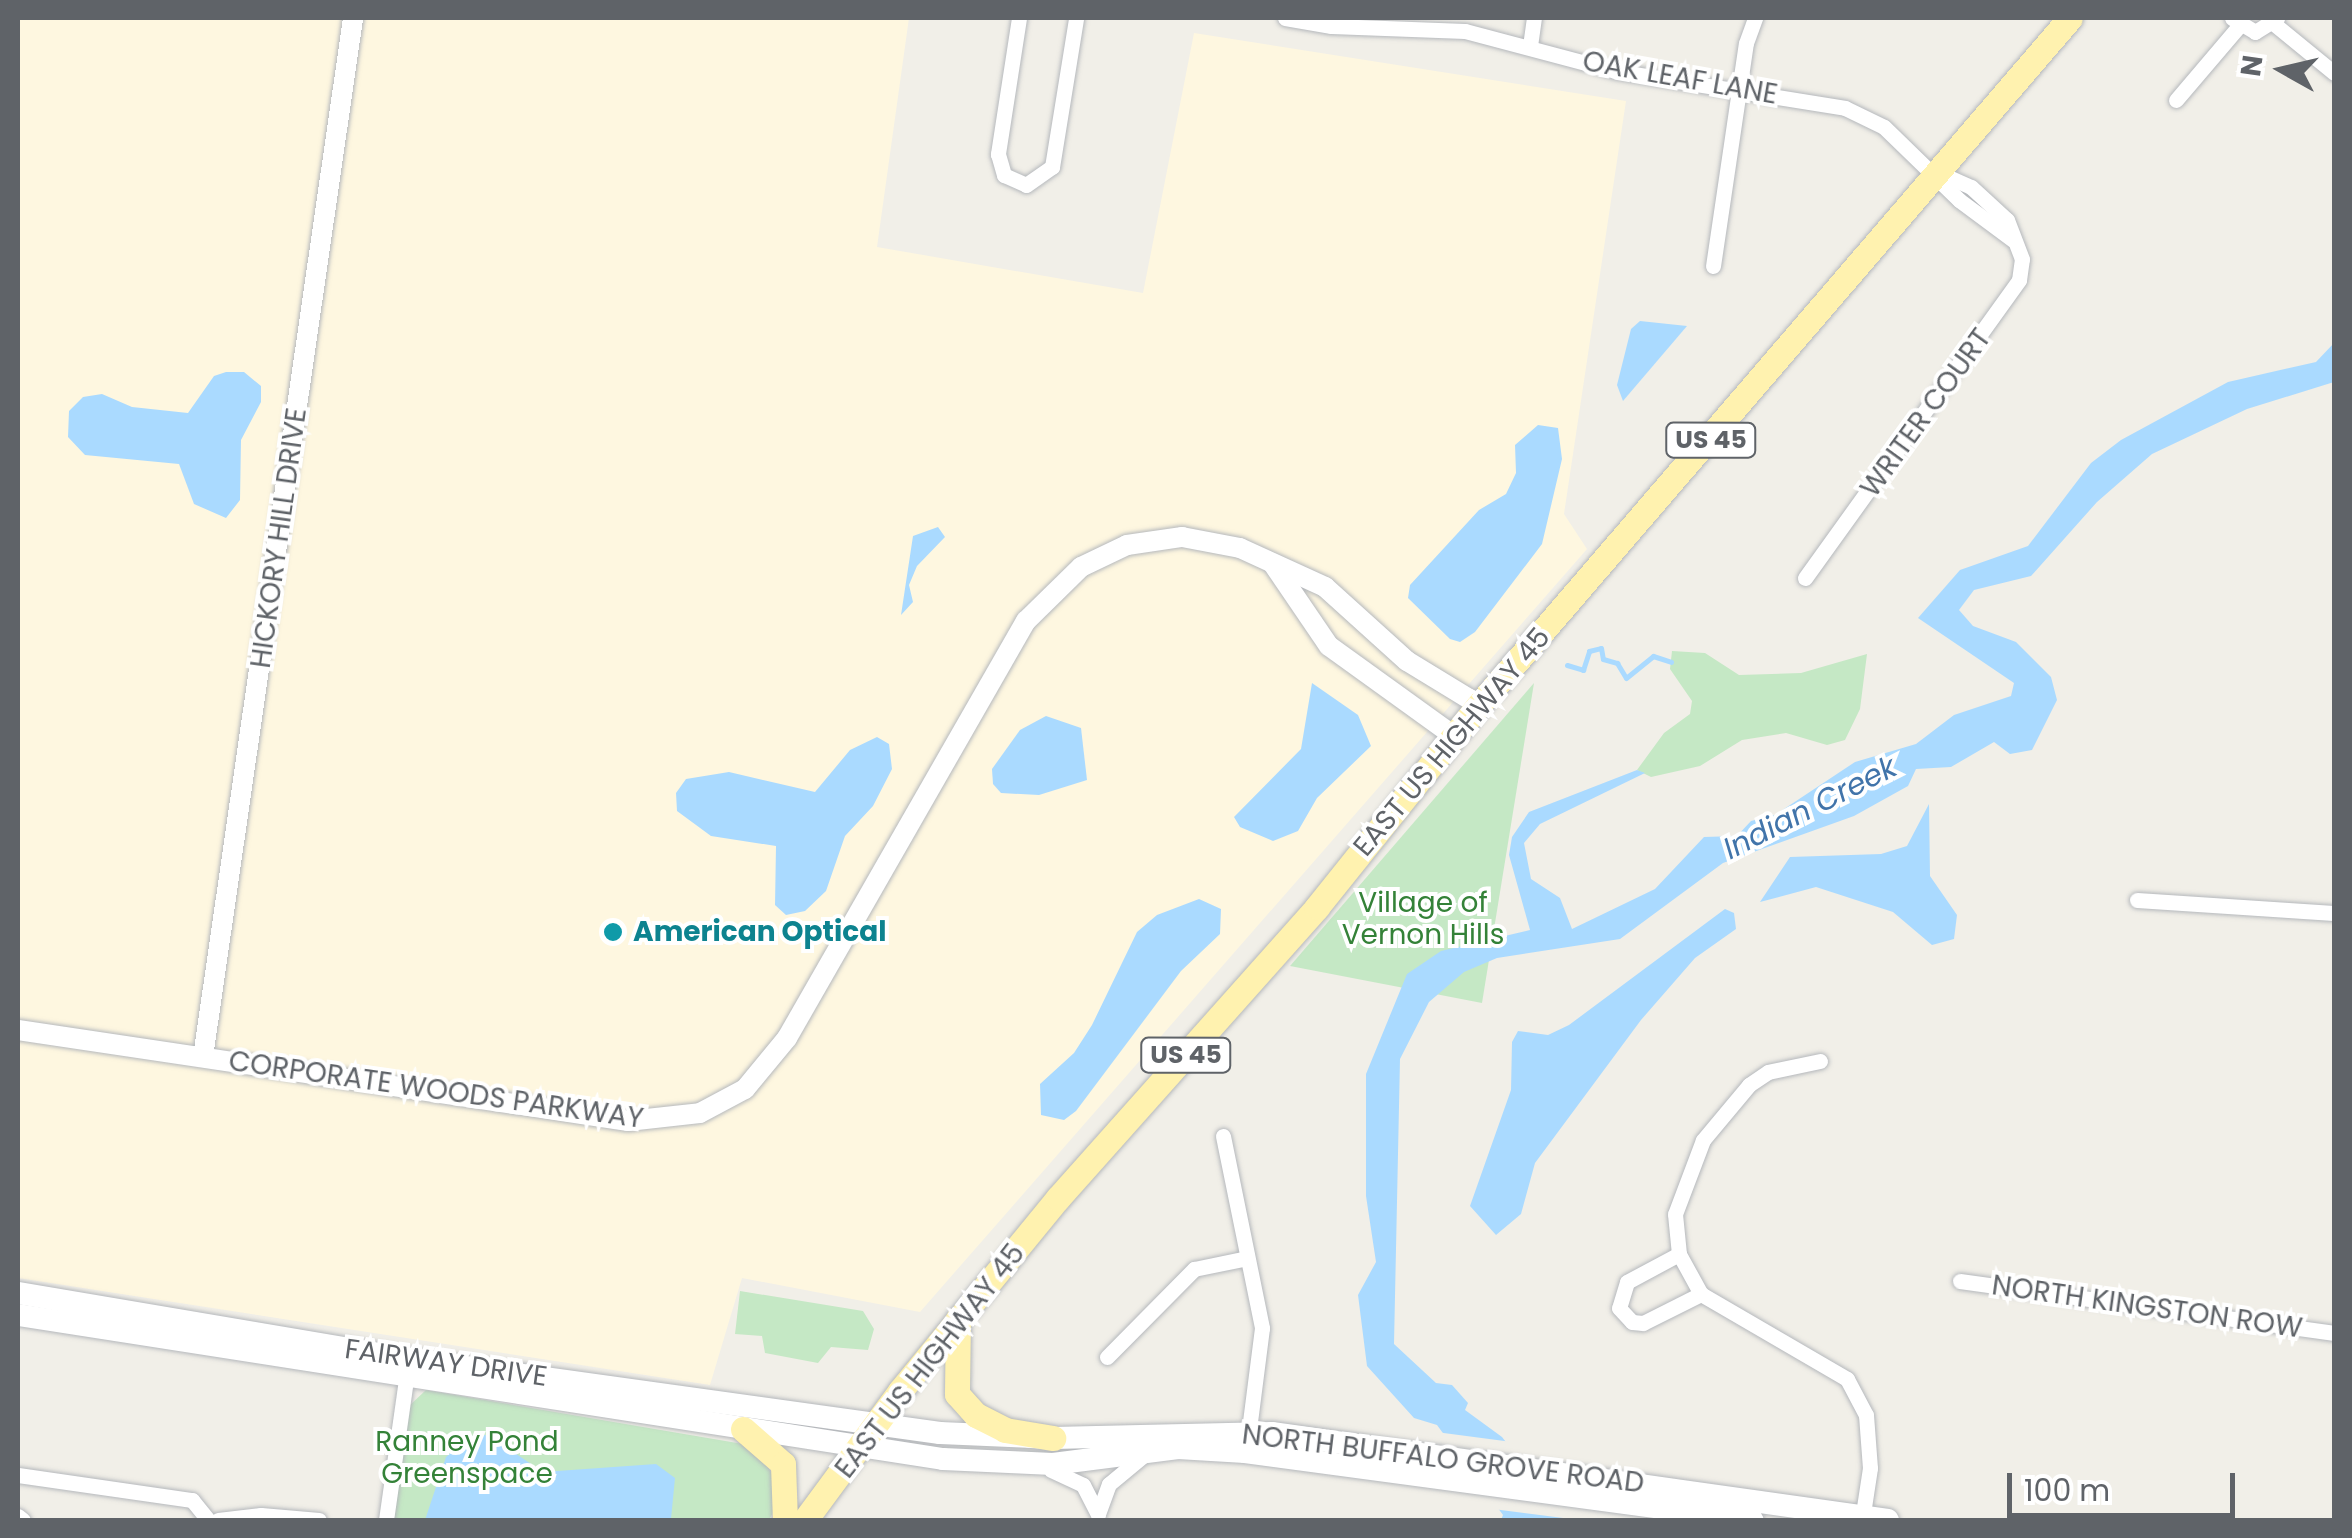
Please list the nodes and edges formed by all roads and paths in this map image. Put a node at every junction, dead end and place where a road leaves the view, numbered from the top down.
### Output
1 (353, 18) edge
2 (1019, 18) edge
3 (1076, 18) edge
4 (1285, 18) edge
5 (1534, 18) edge
6 (1755, 18) edge
7 (2070, 18) edge
8 (2275, 20) edge
9 (1389, 22) edge
10 (2236, 22) edge
11 (1530, 46) junction
12 (2334, 72) edge
13 (1739, 89) junction
14 (2176, 100) dead end
15 (1937, 172) junction
16 (1713, 266) dead end
17 (1272, 562) junction
18 (1805, 578) dead end
19 (1479, 704) junction
20 (1454, 736) junction
21 (2137, 900) dead end
22 (2334, 914) edge
23 (18, 1030) edge
24 (203, 1057) junction
25 (1820, 1061) dead end
26 (1223, 1136) dead end
27 (1679, 1254) junction
28 (1246, 1258) junction
29 (1960, 1281) dead end
30 (18, 1293) edge
31 (1701, 1294) junction
32 (18, 1315) edge
33 (958, 1320) junction
34 (2334, 1332) edge
35 (1107, 1356) dead end
36 (407, 1369) junction
37 (876, 1425) junction
38 (743, 1429) junction
39 (1053, 1438) junction
40 (1247, 1442) junction
41 (859, 1448) junction
42 (1152, 1450) junction
43 (970, 1460) junction
44 (18, 1475) edge
45 (1544, 1480) junction
46 (1097, 1517) edge
47 (1862, 1519) edge
48 (208, 1520) edge
49 (218, 1520) edge
50 (319, 1520) edge
51 (386, 1520) edge
52 (785, 1520) edge
53 (805, 1520) edge
54 (1752, 1520) edge
55 (1888, 1520) edge

1 - 24 street, HICKORY HILL DRIVE
2 - 3 street
4 - 9 street, OAK LEAF LANE
5 - 11 street
6 - 13 street
7 - 15 main road, EAST US HIGHWAY 45 / US 45
8 - 10 street
8 - 12 street
9 - 11 street, OAK LEAF LANE
10 - 14 street
11 - 13 street, OAK LEAF LANE
13 - 15 street, OAK LEAF LANE
13 - 16 street
15 - 18 street, WRITER COURT
15 - 19 main road, EAST US HIGHWAY 45 / US 45
17 - 19 street, CORPORATE WOODS PARKWAY
17 - 20 street
17 - 24 street, CORPORATE WOODS PARKWAY
19 - 20 main road, EAST US HIGHWAY 45 / US 45
20 - 33 main road, EAST US HIGHWAY 45 / US 45
21 - 22 street
23 - 24 street, CORPORATE WOODS PARKWAY
25 - 27 street
26 - 28 street
27 - 31 street
27 - 31 street
28 - 35 street
28 - 40 street
29 - 34 street, NORTH KINGSTON ROW
30 - 36 main road, FAIRWAY DRIVE
31 - 47 street
32 - 36 main road, FAIRWAY DRIVE
33 - 37 main road, EAST US HIGHWAY 45 / US 45
33 - 39 main road
36 - 37 main road, FAIRWAY DRIVE
36 - 38 main road, FAIRWAY DRIVE
36 - 51 street
37 - 39 main road, NORTH BUFFALO GROVE ROAD
37 - 41 main road, EAST US HIGHWAY 45 / US 45
38 - 41 main road, FAIRWAY DRIVE
38 - 52 main road
39 - 40 main road, NORTH BUFFALO GROVE ROAD
40 - 42 main road, NORTH BUFFALO GROVE ROAD
40 - 45 main road, NORTH BUFFALO GROVE ROAD
41 - 43 main road, NORTH BUFFALO GROVE ROAD
41 - 53 main road, EAST US HIGHWAY 45 / US 45
42 - 43 main road, NORTH BUFFALO GROVE ROAD
42 - 46 street
43 - 46 street
44 - 48 street
45 - 47 main road, NORTH BUFFALO GROVE ROAD
45 - 54 main road, NORTH BUFFALO GROVE ROAD
47 - 55 main road, NORTH BUFFALO GROVE ROAD
49 - 50 street

